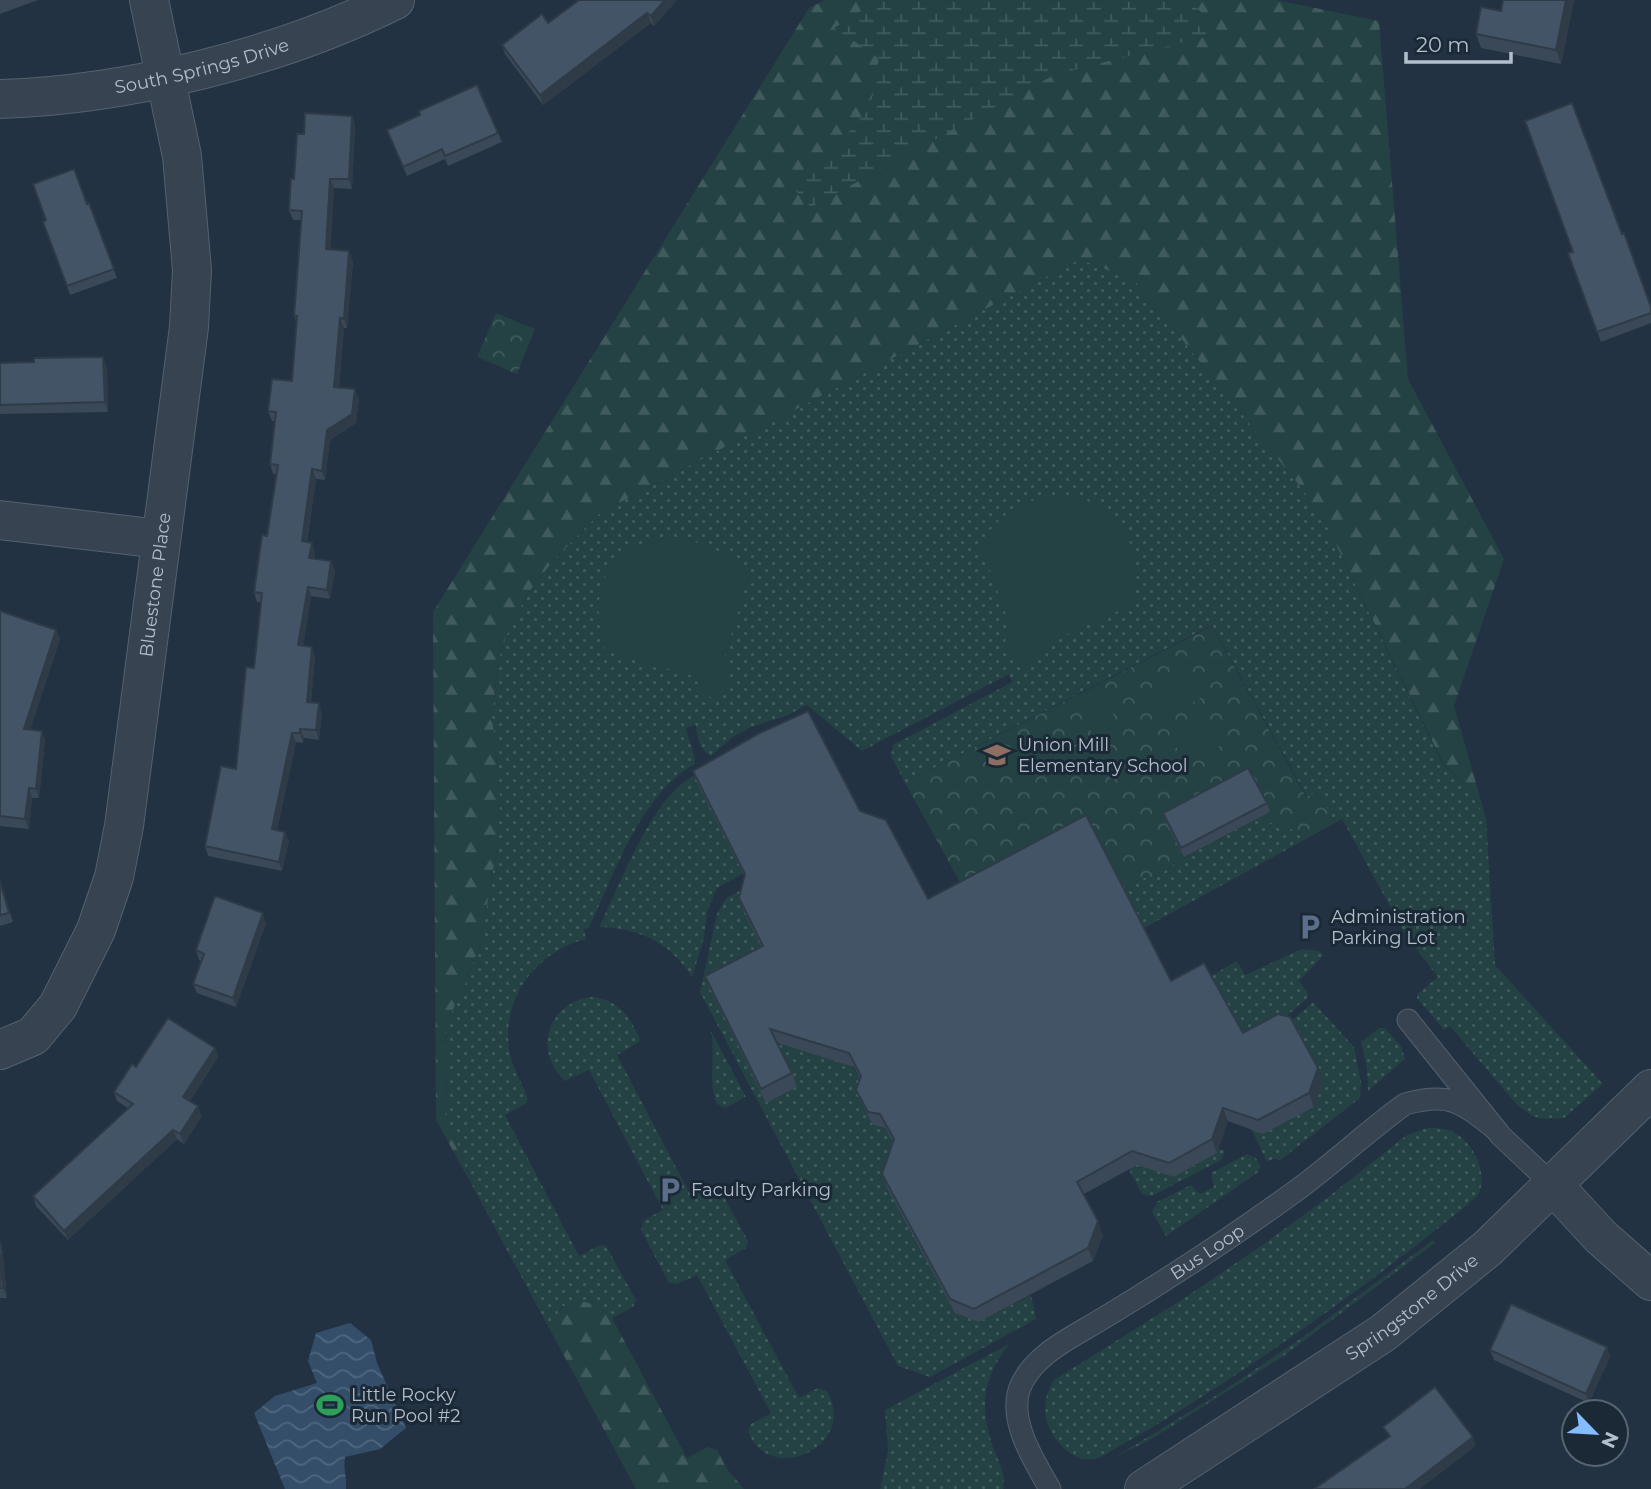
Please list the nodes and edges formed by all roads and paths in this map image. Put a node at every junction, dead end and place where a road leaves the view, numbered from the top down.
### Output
1 (149, 0) edge
2 (395, 0) edge
3 (165, 77) junction
4 (0, 99) edge
5 (0, 520) edge
6 (160, 539) junction
7 (1408, 1020) dead end
8 (0, 1051) edge
9 (1651, 1089) edge
10 (1493, 1127) junction
11 (1553, 1185) junction
12 (1651, 1281) edge
13 (1050, 1489) edge
14 (1144, 1489) edge

1 - 3 street, Bluestone Place
2 - 3 street, South Springs Drive
3 - 4 street, South Springs Drive
3 - 6 street, Bluestone Place
5 - 6 street
6 - 8 street, Bluestone Place
7 - 10 lane
9 - 11 street, Springstone Drive
10 - 11 lane
10 - 13 lane, Bus Loop
11 - 12 street
11 - 14 street, Springstone Drive

